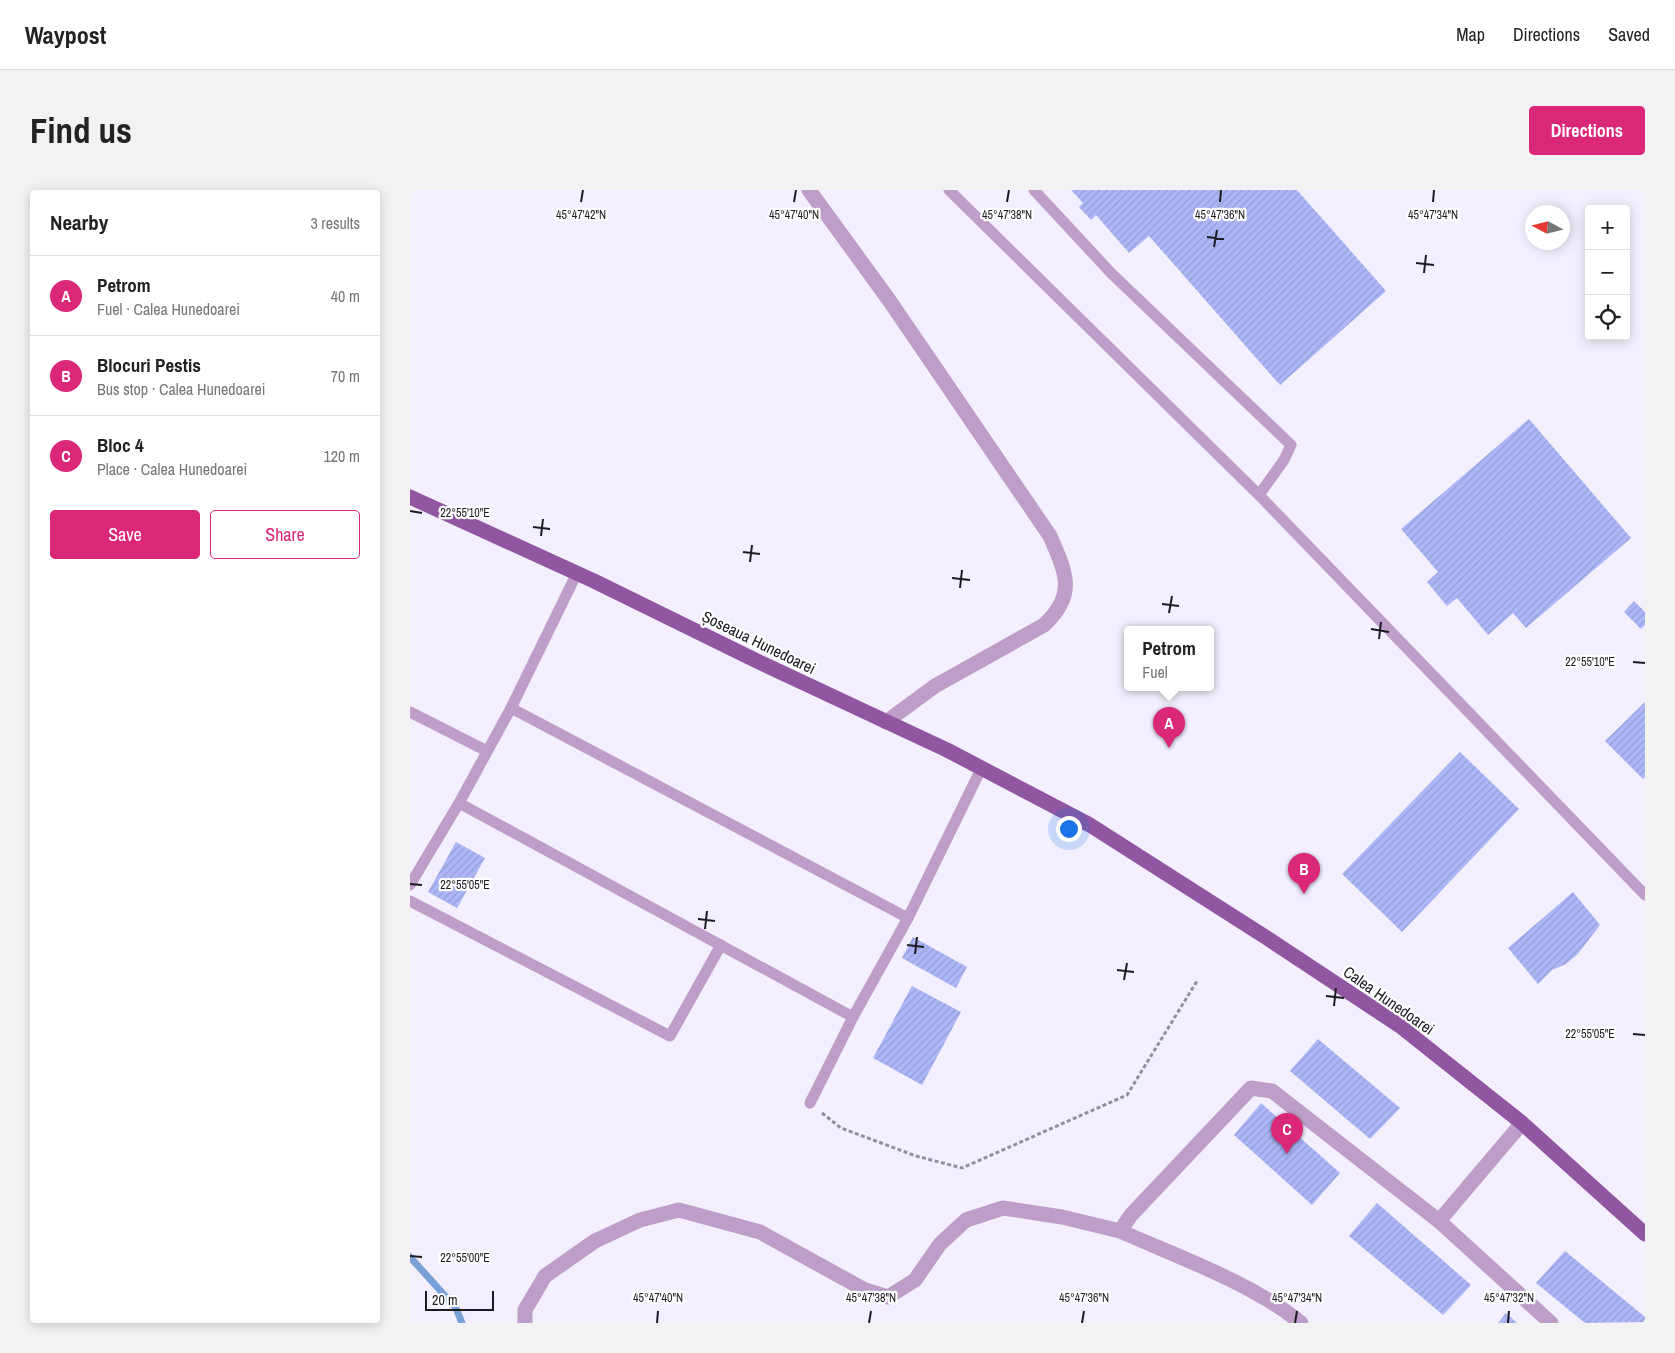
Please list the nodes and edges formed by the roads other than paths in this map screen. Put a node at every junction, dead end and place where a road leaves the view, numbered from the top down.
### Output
1 (809, 190) edge
2 (950, 190) edge
3 (1034, 190) edge
4 (1259, 495) junction
5 (410, 497) edge
6 (577, 573) junction
7 (511, 708) junction
8 (410, 712) edge
9 (886, 722) junction
10 (487, 752) junction
11 (982, 767) junction
12 (459, 803) junction
13 (1090, 825) joint
14 (410, 886) edge
15 (1645, 895) edge
16 (410, 901) edge
17 (908, 918) junction
18 (721, 945) junction
19 (853, 1016) junction
20 (810, 1103) road end
21 (1522, 1123) junction
22 (1439, 1221) junction
23 (1120, 1231) junction
24 (1645, 1234) edge
25 (525, 1323) edge
26 (1301, 1323) edge
27 (1551, 1323) edge

1 - 9 street
2 - 4 lane
3 - 4 lane
4 - 15 lane
5 - 6 main road, Șoseaua Hunedoarei
6 - 7 lane
6 - 9 main road, Șoseaua Hunedoarei
7 - 10 lane
7 - 17 lane
8 - 10 lane
9 - 11 main road, Șoseaua Hunedoarei
10 - 12 lane
11 - 13 main road, Șoseaua Hunedoarei
11 - 17 lane
12 - 14 lane
12 - 18 lane
13 - 21 main road, Calea Hunedoarei
16 - 18 lane
17 - 19 lane
18 - 19 lane
19 - 20 lane
21 - 22 street
21 - 24 main road, Calea Hunedoarei
22 - 23 street
22 - 27 street
23 - 25 street
23 - 26 street

